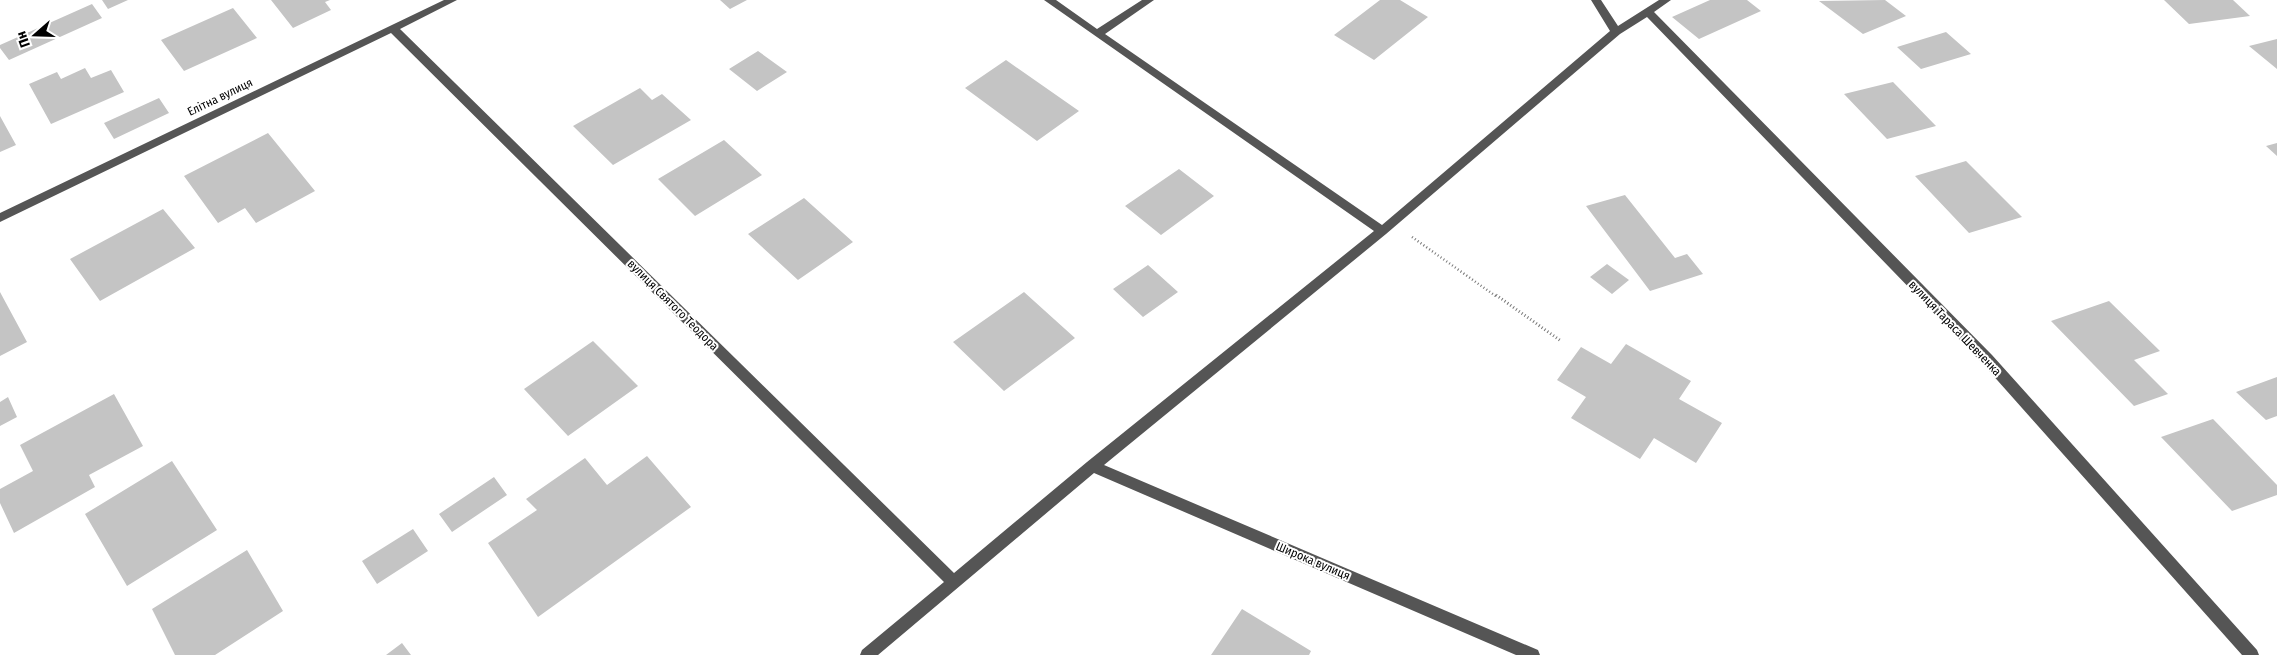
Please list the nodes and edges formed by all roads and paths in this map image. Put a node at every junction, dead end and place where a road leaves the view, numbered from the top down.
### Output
1 (452, 0) edge
2 (1049, 0) edge
3 (1149, 0) edge
4 (1596, 0) edge
5 (1666, 0) edge
6 (1647, 11) junction
7 (393, 29) junction
8 (1616, 32) junction
9 (1098, 33) junction
10 (0, 218) edge
11 (1387, 227) junction
12 (1561, 341) dead end
13 (1092, 466) junction
14 (954, 582) junction
15 (867, 655) edge
16 (1533, 655) edge
17 (2252, 655) edge

1 - 7 street, Елітна вулиця
2 - 9 street
3 - 9 street
4 - 8 street
5 - 6 street
6 - 8 street
6 - 17 street, вулиця Тараса Шевченка
7 - 10 street, Елітна вулиця
7 - 14 street, вулиця Святого Теодора
8 - 11 street
9 - 11 street
11 - 12 path
11 - 13 street
13 - 14 street
13 - 16 street, Широка вулиця
14 - 15 street

